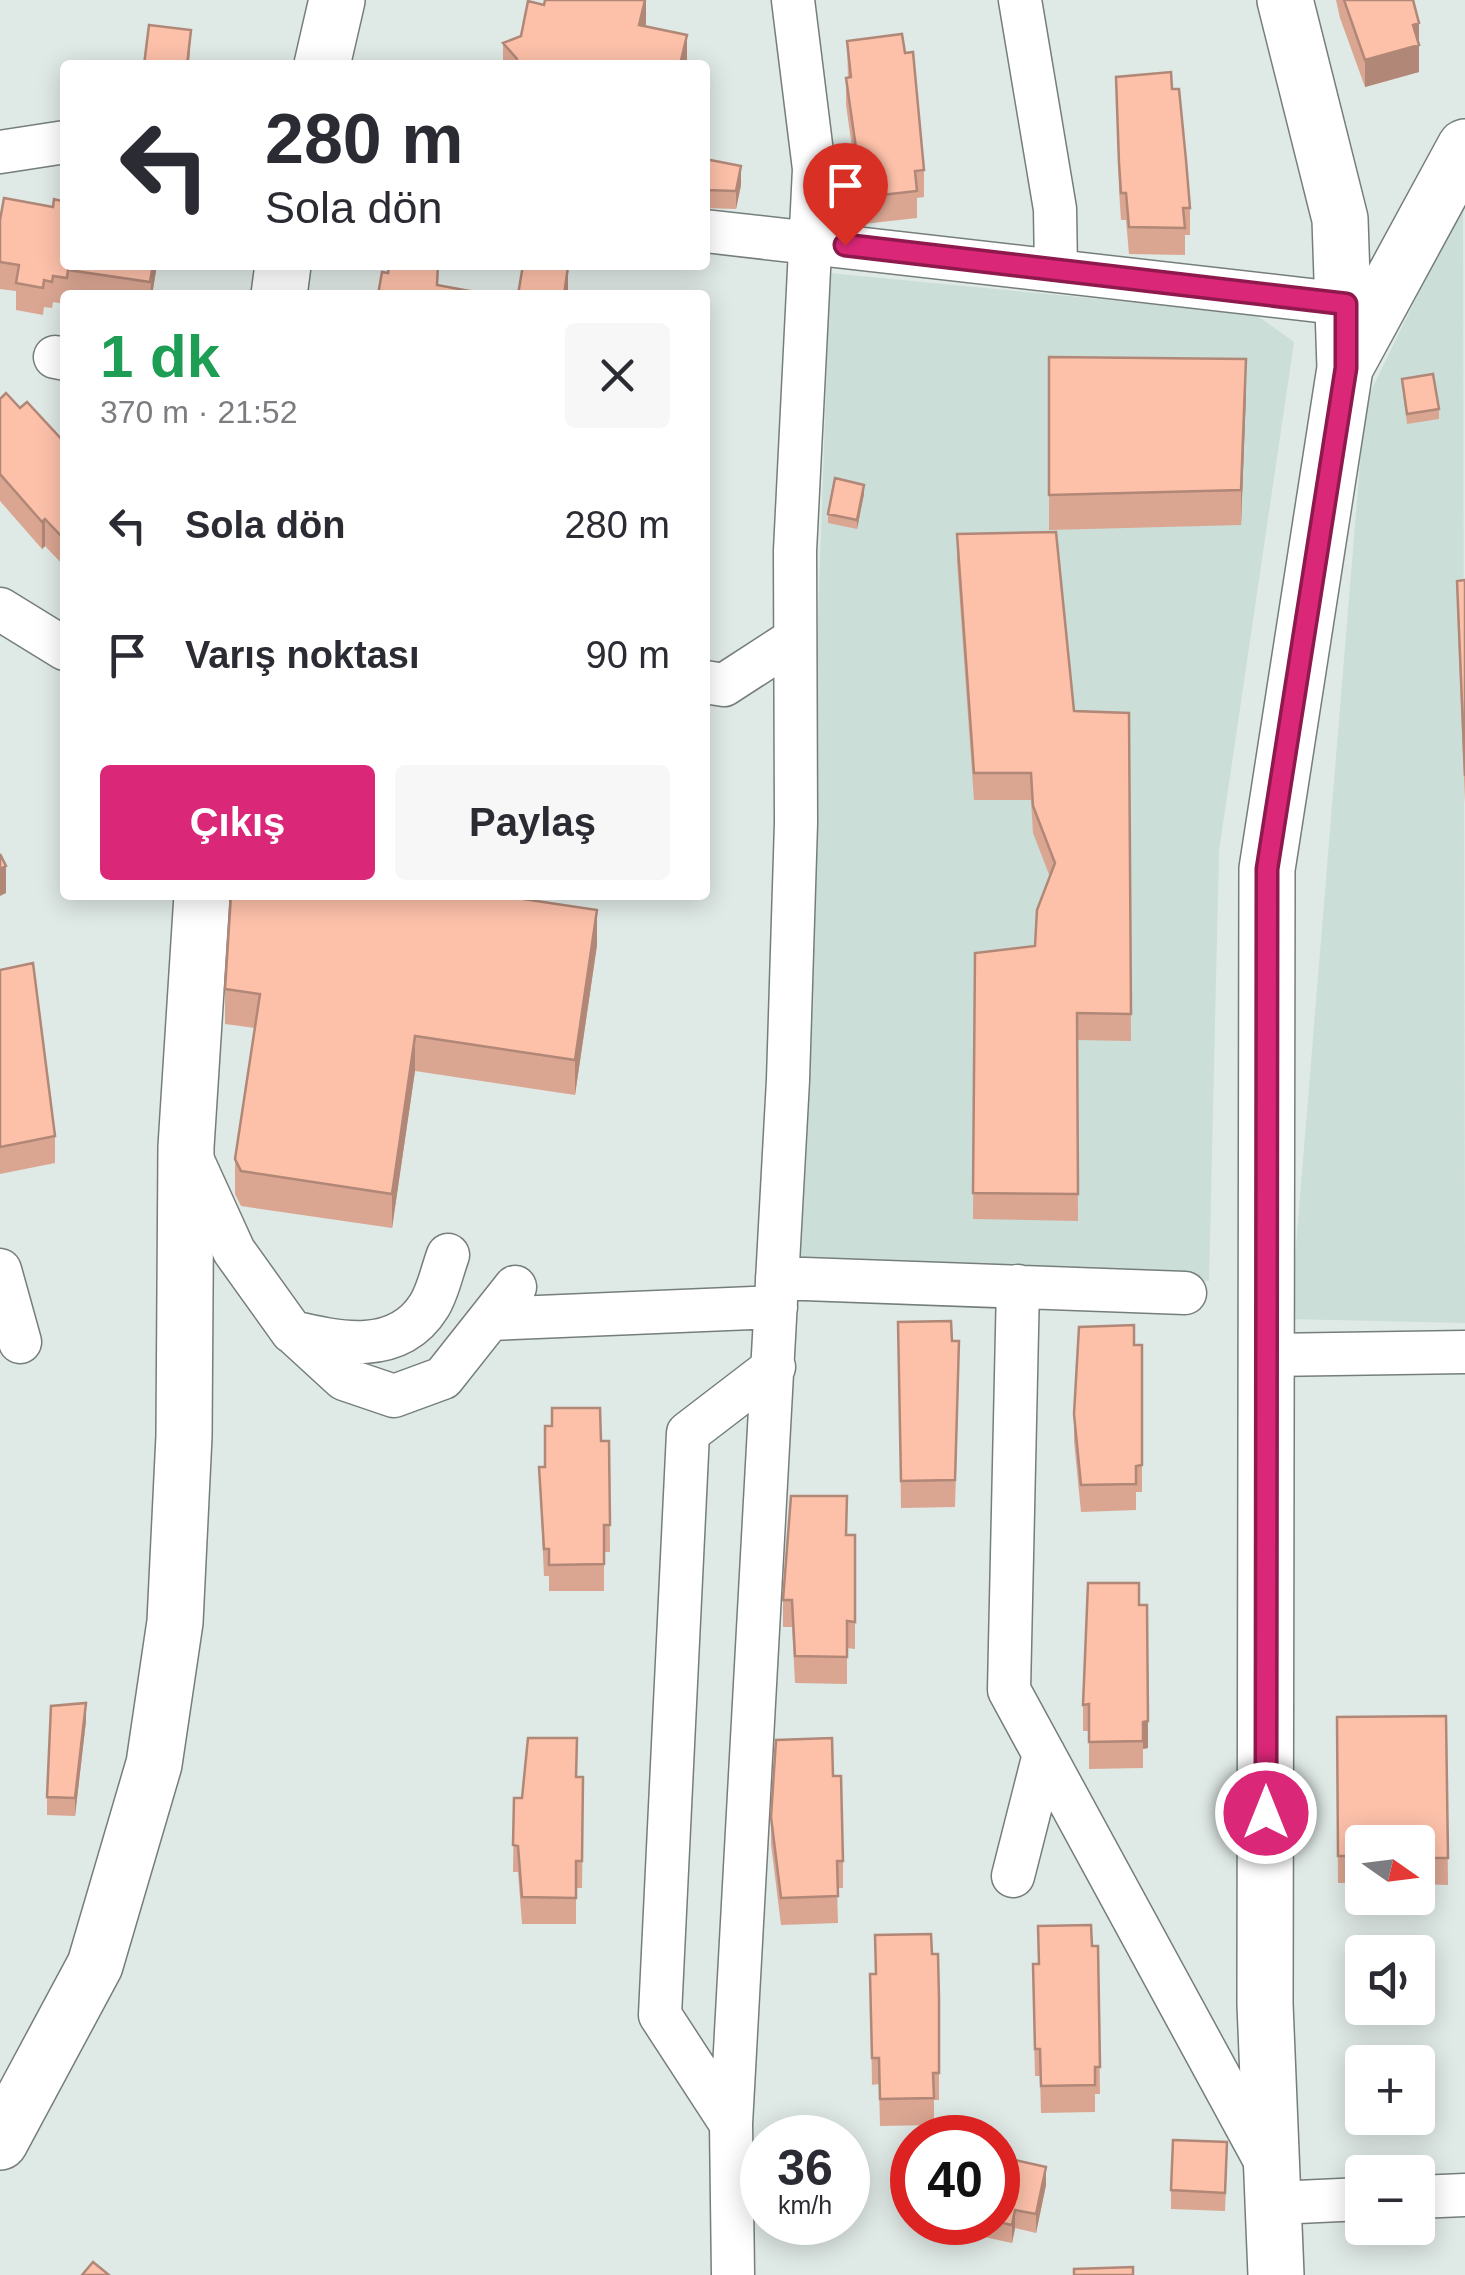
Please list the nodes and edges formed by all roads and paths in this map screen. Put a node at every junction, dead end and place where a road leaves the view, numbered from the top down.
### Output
1 (337, 0) edge
2 (822, 0) edge
3 (1020, 0) edge
4 (1285, 0) edge
5 (796, 19) edge
6 (323, 60) edge
7 (60, 143) edge
8 (0, 152) edge
9 (1459, 173) edge
10 (710, 231) edge
11 (810, 241) junction
12 (1056, 270) junction
13 (1346, 304) junction
14 (1346, 368) junction
15 (0, 609) edge
16 (795, 639) junction
17 (60, 646) edge
18 (710, 683) edge
19 (202, 900) edge
20 (186, 1147) junction
21 (448, 1254) dead end
22 (0, 1270) edge
23 (1018, 1286) junction
24 (776, 1292) junction
25 (1185, 1293) dead end
26 (292, 1332) junction
27 (20, 1342) dead end
28 (1465, 1352) edge
29 (1267, 1354) junction
30 (774, 1367) junction
31 (1044, 1754) junction
32 (1014, 1876) dead end
33 (731, 2124) junction
34 (0, 2142) edge
35 (1273, 2186) junction
36 (1465, 2195) edge
37 (1435, 2196) edge
38 (1345, 2197) edge
39 (733, 2275) edge
40 (1276, 2275) edge

1 - 6 street
2 - 5 street
3 - 12 street
4 - 13 street
5 - 11 street
7 - 8 street
9 - 14 street
10 - 11 street
11 - 12 street
11 - 16 street
12 - 13 street
13 - 14 street
14 - 29 street
15 - 17 street
16 - 18 street
16 - 24 street
19 - 20 street
20 - 26 street
20 - 34 street
21 - 26 street
22 - 27 street
23 - 24 street
23 - 25 street
23 - 31 street
24 - 26 street
24 - 30 street
28 - 29 street
29 - 35 street
30 - 33 street
30 - 33 street
31 - 32 street
31 - 35 street
33 - 39 street
35 - 38 street
35 - 40 street
36 - 37 street

